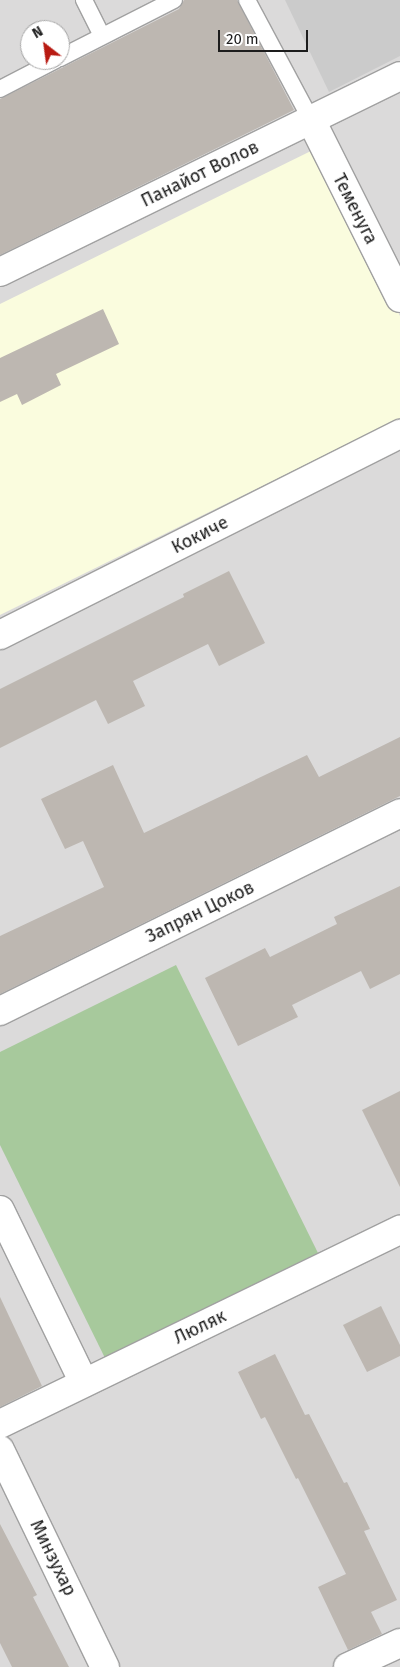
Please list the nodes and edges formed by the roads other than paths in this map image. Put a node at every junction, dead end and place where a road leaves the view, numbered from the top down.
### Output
1 (84, 0) edge
2 (174, 0) edge
3 (247, 0) edge
4 (102, 36) junction
5 (70, 53) edge
6 (37, 70) edge
7 (400, 76) edge
8 (0, 89) edge
9 (311, 120) junction
10 (0, 272) edge
11 (400, 298) edge
12 (400, 434) edge
13 (0, 635) edge
14 (400, 813) edge
15 (0, 1011) edge
16 (0, 1210) edge
17 (400, 1230) edge
18 (84, 1383) junction
19 (0, 1424) edge
20 (0, 1450) edge
21 (400, 1643) edge
22 (105, 1667) edge
23 (348, 1667) edge

1 - 4 lane
2 - 4 lane
3 - 9 lane
4 - 5 lane
6 - 8 lane
7 - 9 street, Панайот Волов
9 - 10 street, Панайот Волов
9 - 11 street, Теменуга
12 - 13 street, Кокиче
14 - 15 street, Запрян Цоков
16 - 18 street
17 - 18 street, Люляк
18 - 19 street, Люляк
20 - 22 street, Минзухар
21 - 23 street

